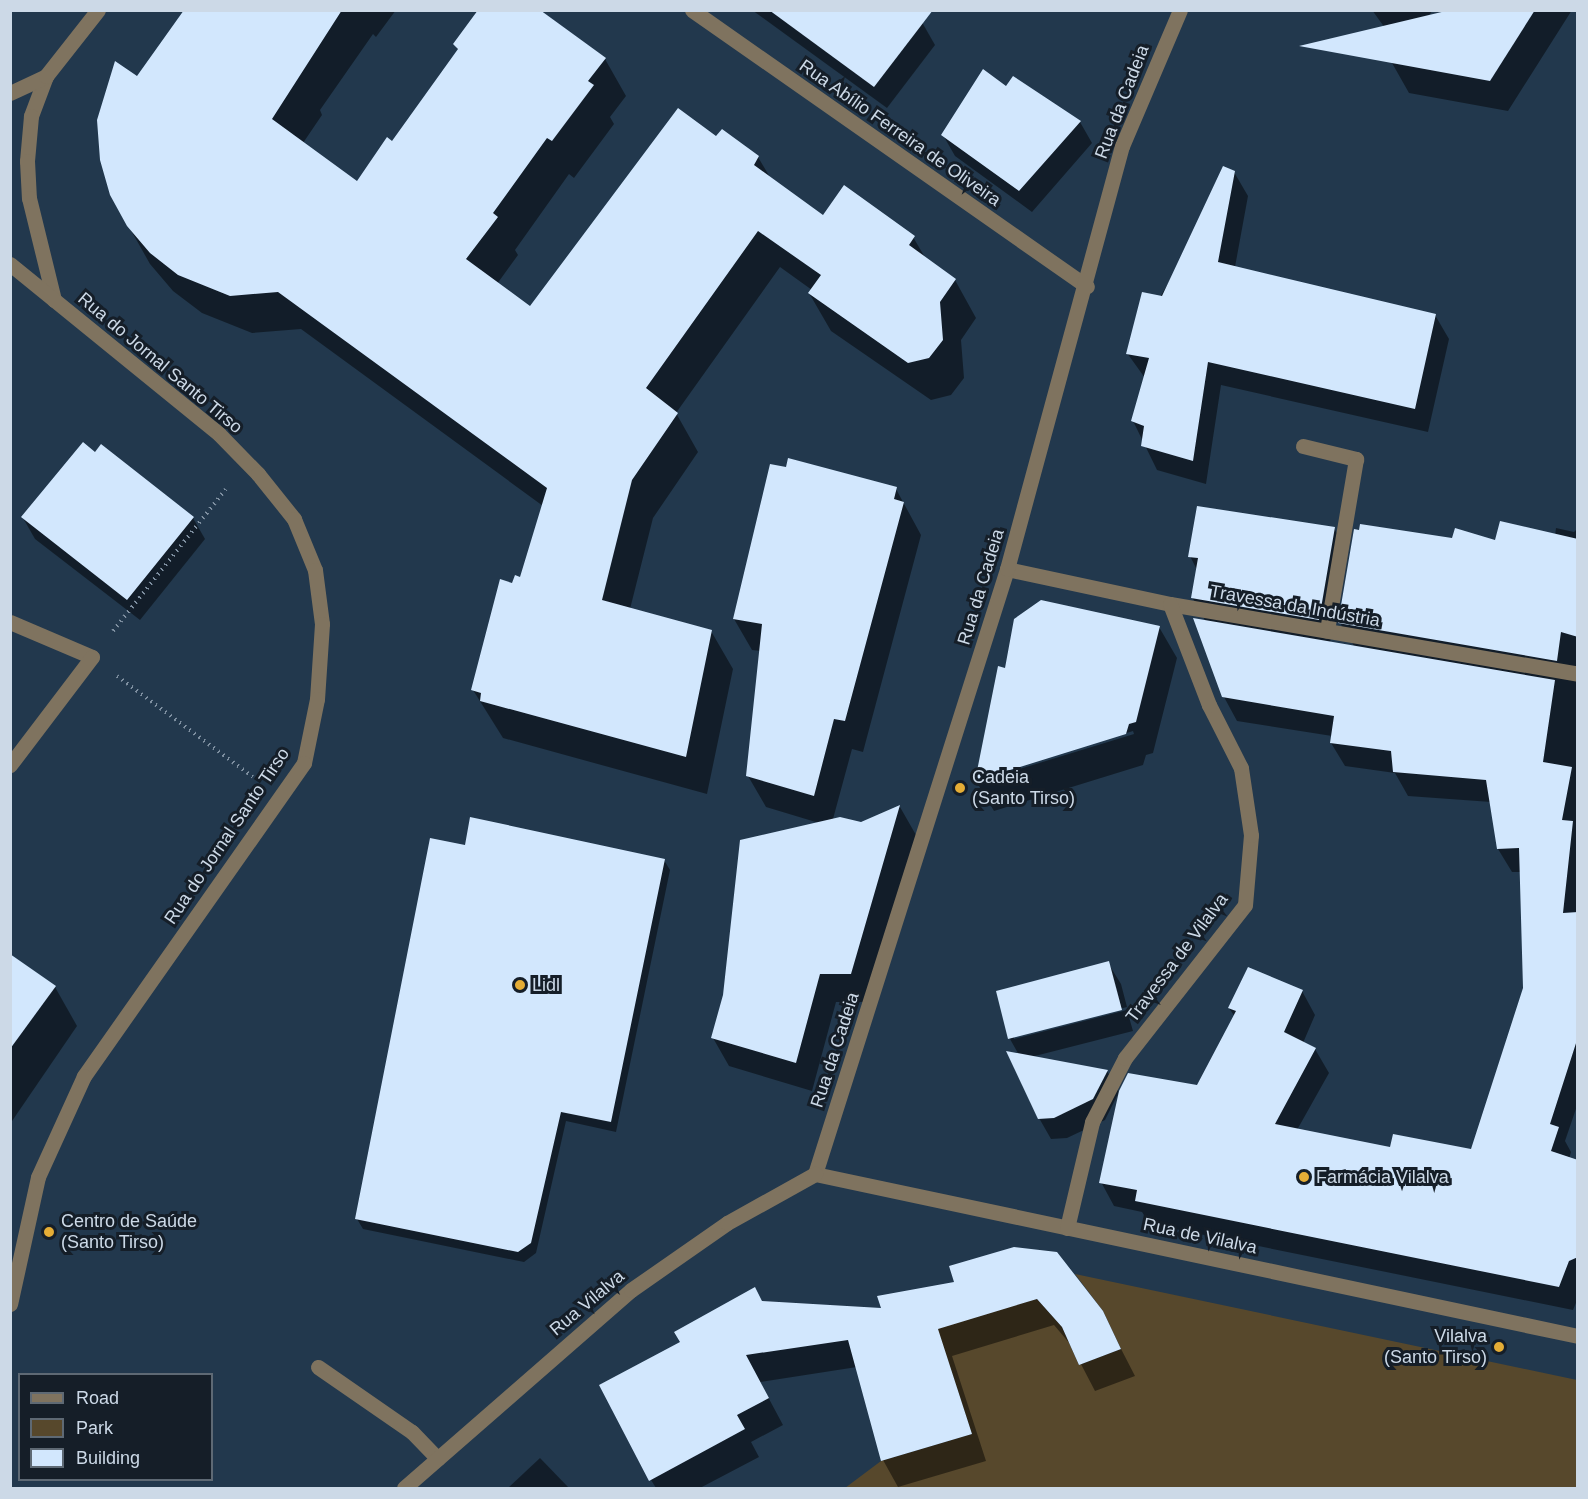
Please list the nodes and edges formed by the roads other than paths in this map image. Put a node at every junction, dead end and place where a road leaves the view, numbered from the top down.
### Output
1 (98, 10) edge
2 (692, 10) edge
3 (1180, 10) edge
4 (46, 76) junction
5 (10, 93) edge
6 (10, 264) edge
7 (1087, 286) junction
8 (54, 300) junction
9 (1303, 446) dead end
10 (1007, 569) junction
11 (1170, 604) junction
12 (10, 622) edge
13 (1327, 631) junction
14 (1578, 674) edge
15 (10, 765) edge
16 (815, 1174) junction
17 (1067, 1228) junction
18 (10, 1304) edge
19 (1578, 1336) edge
20 (318, 1367) dead end
21 (438, 1459) junction
22 (404, 1488) edge

1 - 4 street
2 - 7 street, Rua Abílio Ferreira de Oliveira
3 - 7 street, Rua da Cadeia
4 - 5 street
4 - 8 street
6 - 8 street, Rua do Jornal Santo Tirso
7 - 10 street, Rua da Cadeia
8 - 18 street, Rua do Jornal Santo Tirso
9 - 13 street
10 - 11 street, Travessa da Indústria
10 - 16 street, Rua da Cadeia
11 - 13 street, Travessa da Indústria
11 - 17 street, Travessa de Vilalva
12 - 15 street
13 - 14 street, Travessa da Indústria
16 - 17 street, Rua de Vilalva
16 - 21 street, Rua Vilalva
17 - 19 street, Rua de Vilalva
20 - 21 street
21 - 22 street, Rua Vilalva

